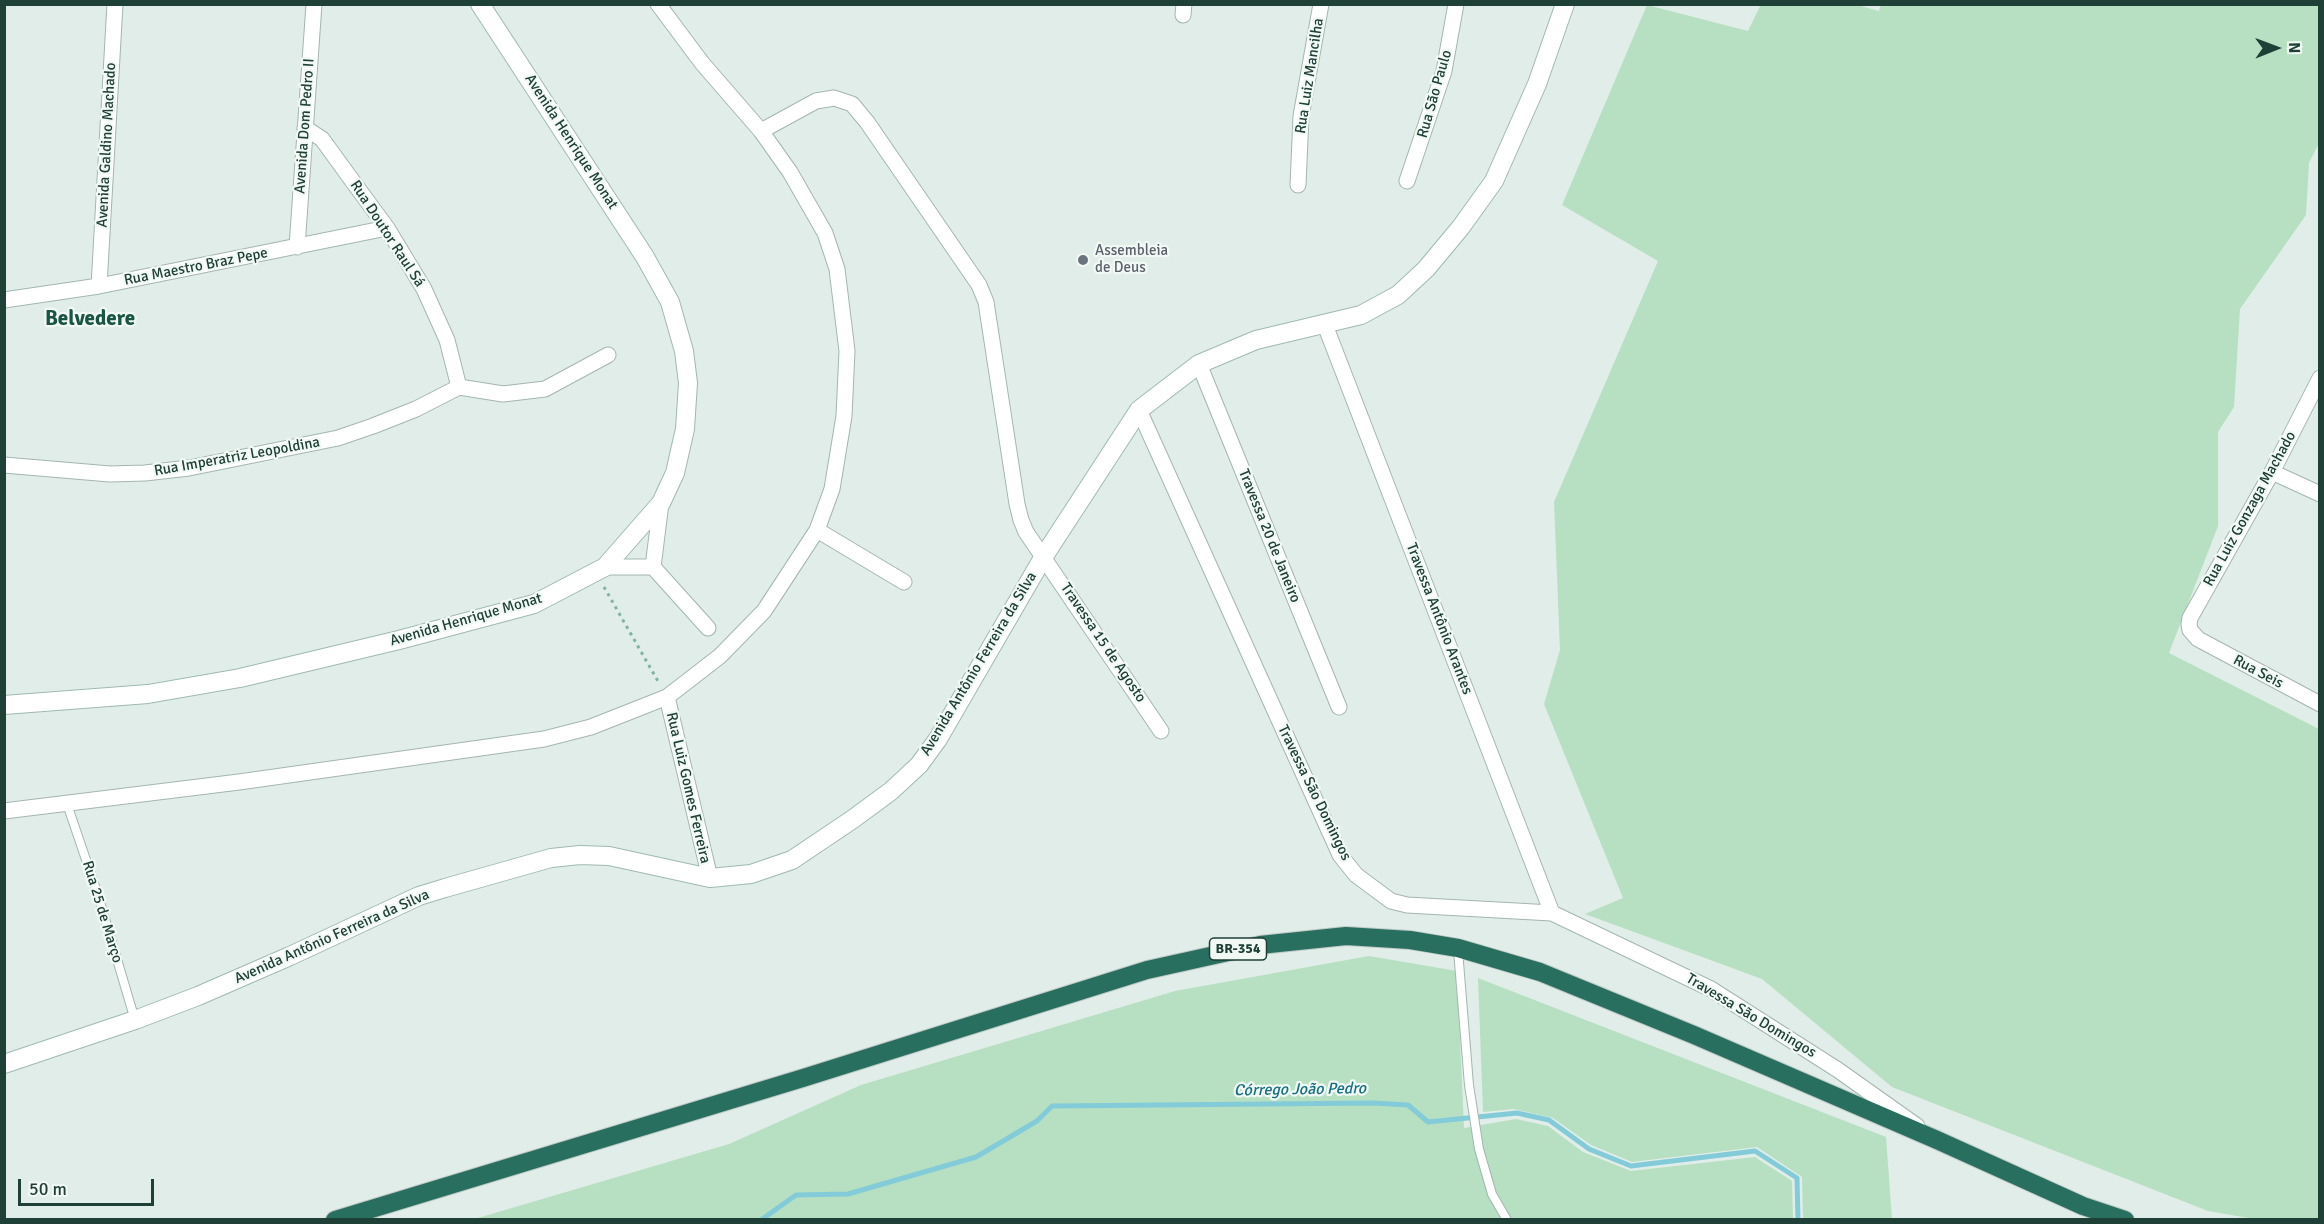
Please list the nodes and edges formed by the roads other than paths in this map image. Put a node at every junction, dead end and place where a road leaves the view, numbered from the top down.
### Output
1 (115, 4) edge
2 (314, 4) edge
3 (480, 4) edge
4 (658, 4) edge
5 (1322, 4) edge
6 (1456, 4) edge
7 (1562, 5) edge
8 (305, 128) junction
9 (761, 131) junction
10 (1407, 181) dead end
11 (1298, 185) dead end
12 (387, 228) junction
13 (297, 247) junction
14 (99, 286) junction
15 (4, 300) edge
16 (1325, 325) junction
17 (608, 355) dead end
18 (1199, 364) junction
19 (2319, 378) edge
20 (459, 387) junction
21 (1139, 410) junction
22 (4, 465) edge
23 (2272, 472) junction
24 (2319, 494) edge
25 (661, 503) junction
26 (817, 530) junction
27 (1044, 556) junction
28 (653, 567) junction
29 (601, 570) junction
30 (904, 582) dead end
31 (708, 628) dead end
32 (2198, 639) joint
33 (667, 697) junction
34 (2319, 704) edge
35 (4, 705) edge
36 (1339, 707) dead end
37 (1161, 731) dead end
38 (67, 804) junction
39 (4, 811) edge
40 (710, 878) junction
41 (1552, 913) junction
42 (1458, 948) junction
43 (135, 1020) junction
44 (4, 1064) edge
45 (1936, 1140) junction
46 (2083, 1206) junction
47 (335, 1220) edge
48 (1507, 1220) edge
49 (2098, 1220) edge
50 (2125, 1220) edge

1 - 14 street, Avenida Galdino Machado
2 - 8 street, Avenida Dom Pedro II
3 - 25 street, Avenida Henrique Monat
4 - 9 street
5 - 11 street, Rua Luiz Mancilha
6 - 10 street, Rua São Paulo
7 - 16 street, Avenida Antônio Ferreira da Silva
8 - 12 street, Rua Doutor Raul Sá
8 - 13 street, Avenida Dom Pedro II
9 - 26 street
9 - 27 street, Travessa 15 de Agosto
12 - 13 street, Rua Maestro Braz Pepe
12 - 20 street, Rua Doutor Raul Sá
13 - 14 street, Rua Maestro Braz Pepe
14 - 15 street, Rua Maestro Braz Pepe
16 - 18 street, Avenida Antônio Ferreira da Silva
16 - 41 street, Travessa Antônio Arantes
17 - 20 street
18 - 21 street, Avenida Antônio Ferreira da Silva
18 - 36 street, Travessa 20 de Janeiro
19 - 23 street, Rua Luiz Gonzaga Machado
20 - 22 street, Rua Imperatriz Leopoldina
21 - 27 street, Avenida Antônio Ferreira da Silva
21 - 41 street, Travessa São Domingos
23 - 24 street
23 - 32 street, Rua Luiz Gonzaga Machado
25 - 28 street
25 - 29 street, Avenida Henrique Monat
26 - 30 street
26 - 33 street
27 - 37 street, Travessa 15 de Agosto
27 - 40 street, Avenida Antônio Ferreira da Silva
28 - 29 street
28 - 31 street
29 - 35 street, Avenida Henrique Monat
32 - 34 street, Rua Seis
33 - 38 street
33 - 40 street, Rua Luiz Gomes Ferreira
38 - 39 street
38 - 43 lane, Rua 25 de Março
40 - 43 street, Avenida Antônio Ferreira da Silva
41 - 45 street, Travessa São Domingos
42 - 45 highway, BR-354
42 - 47 highway, BR-354
42 - 48 lane
43 - 44 street, Avenida Antônio Ferreira da Silva
45 - 46 highway, BR-354
46 - 49 street
46 - 50 highway, BR-354

